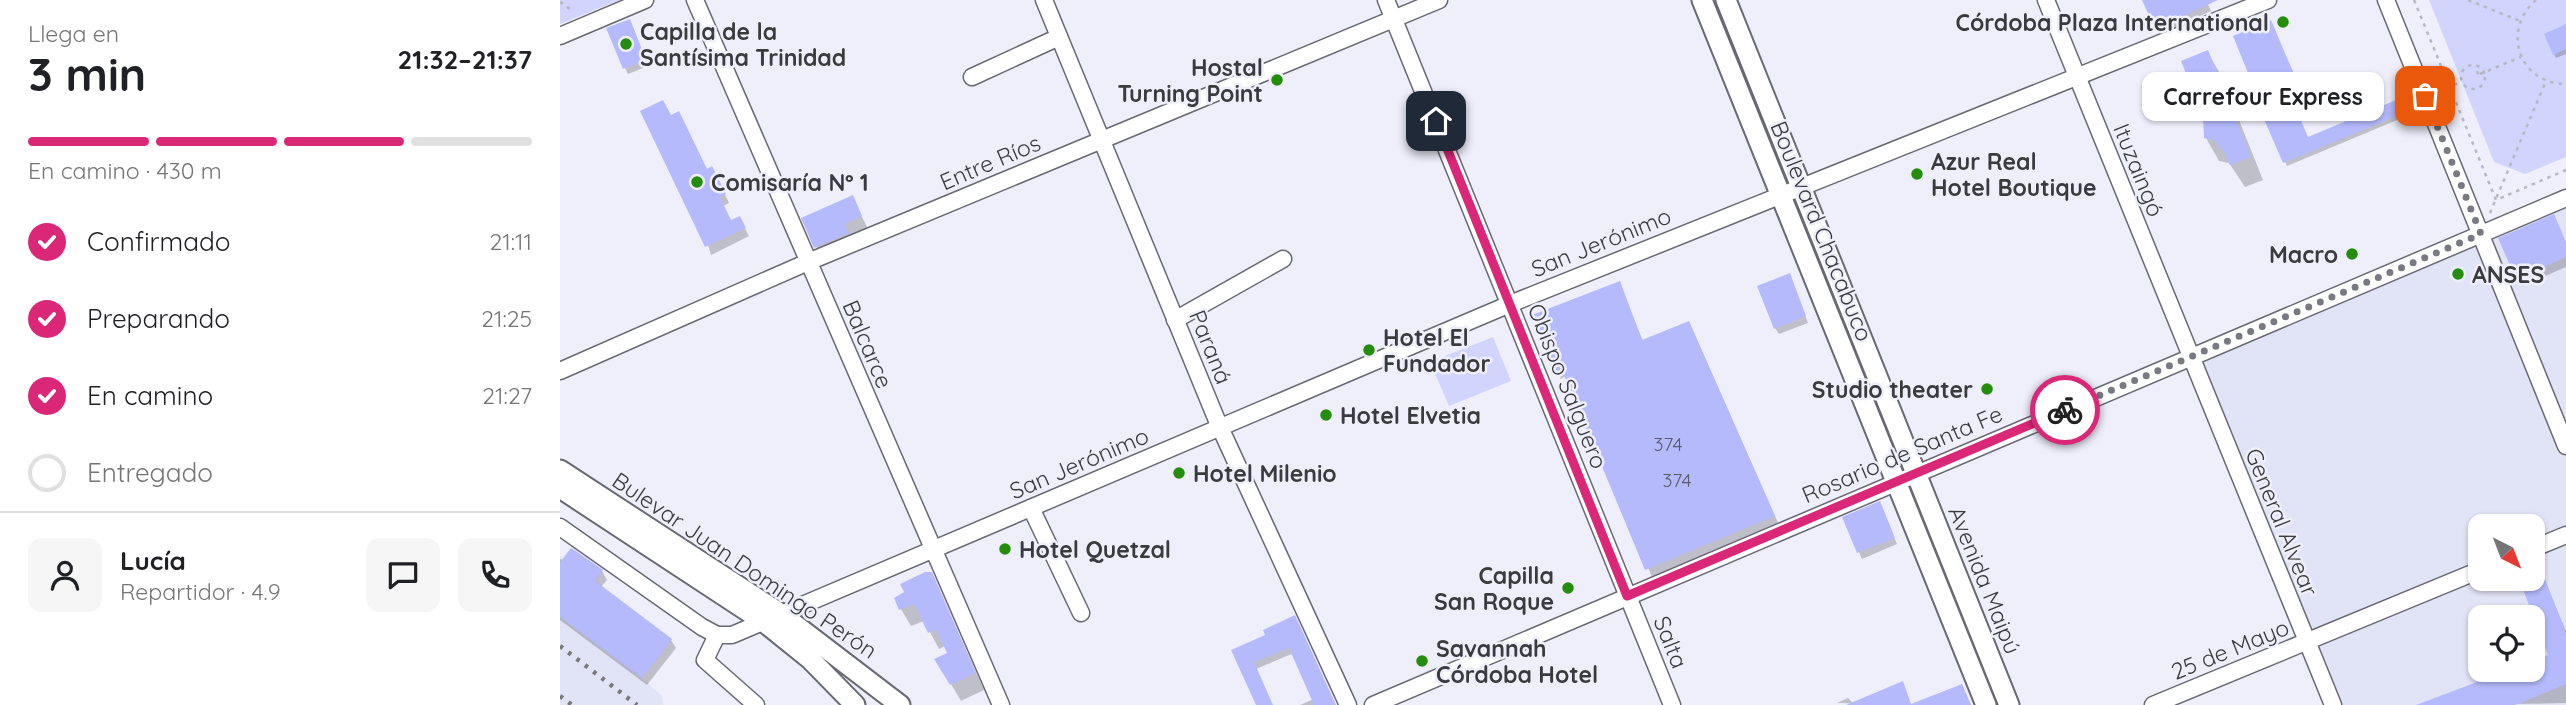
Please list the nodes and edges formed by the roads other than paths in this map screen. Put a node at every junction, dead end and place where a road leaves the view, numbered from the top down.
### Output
1 (645, 0) edge
2 (695, 0) edge
3 (1044, 0) edge
4 (1386, 0) edge
5 (1439, 0) edge
6 (1702, 0) edge
7 (1726, 0) edge
8 (2046, 0) edge
9 (2268, 0) edge
10 (2386, 0) edge
11 (1394, 19) junction
12 (560, 36) edge
13 (1059, 37) junction
14 (2077, 76) junction
15 (972, 77) dead end
16 (1101, 140) junction
17 (1802, 186) junction
18 (1782, 194) junction
19 (2566, 198) edge
20 (2481, 234) junction
21 (1283, 259) dead end
22 (808, 262) junction
23 (1510, 304) junction
24 (1175, 320) junction
25 (2189, 357) junction
26 (560, 370) edge
27 (1220, 428) junction
28 (2566, 446) edge
29 (560, 470) edge
30 (1916, 472) junction
31 (1896, 480) junction
32 (560, 488) edge
33 (1031, 508) junction
34 (560, 527) edge
35 (2566, 535) edge
36 (2545, 543) edge
37 (932, 550) junction
38 (2468, 575) edge
39 (1627, 596) junction
40 (1081, 613) dead end
41 (772, 618) junction
42 (717, 635) junction
43 (2307, 642) junction
44 (756, 705) edge
45 (855, 705) edge
46 (900, 705) edge
47 (1000, 705) edge
48 (1348, 705) edge
49 (1373, 705) edge
50 (1672, 705) edge
51 (1986, 705) edge
52 (2009, 705) edge
53 (2153, 705) edge
54 (2333, 705) edge

1 - 12 street
2 - 22 street, Balcarce
3 - 13 street, Paraná
4 - 11 street, Obispo Salguero
5 - 11 street, Entre Ríos
6 - 18 main road, Boulevard Chacabuco
7 - 17 main road, Boulevard Chacabuco
8 - 14 street, Ituzaingó
9 - 14 street, San Jerónimo
10 - 20 street
11 - 16 street, Entre Ríos
11 - 23 street, Obispo Salguero
13 - 15 street
13 - 16 street, Paraná
14 - 17 street, San Jerónimo
14 - 25 street, Ituzaingó
16 - 22 street, Entre Ríos
16 - 24 street, Paraná
17 - 18 street, San Jerónimo
17 - 30 main road, Boulevard Chacabuco
18 - 23 street, San Jerónimo
18 - 31 main road, Boulevard Chacabuco
19 - 20 street, Rosario de Santa Fe
20 - 25 street, Rosario de Santa Fe
20 - 28 street
21 - 24 street
22 - 26 street, Entre Ríos
22 - 37 street, Balcarce
23 - 27 street, San Jerónimo
23 - 39 street, Obispo Salguero
24 - 27 street, Paraná
25 - 30 street, Rosario de Santa Fe
25 - 43 street, General Alvear
27 - 33 street, San Jerónimo
27 - 48 street, Paraná
29 - 41 main road, Bulevar Juan Domingo Perón
30 - 31 street, Rosario de Santa Fe
30 - 52 main road, Avenida Maipú
31 - 39 street, Rosario de Santa Fe
31 - 51 main road, Avenida Maipú
32 - 41 main road, Bulevar Juan Domingo Perón
33 - 37 street, San Jerónimo
33 - 40 street
34 - 42 street
35 - 36 street
37 - 41 street, San Jerónimo
37 - 47 street, Balcarce
38 - 43 street, 25 de Mayo
39 - 49 street, Rosario de Santa Fe
39 - 50 street, Salta
41 - 42 street, San Jerónimo
41 - 45 main road, Bulevar Juan Domingo Perón
41 - 46 main road, Bulevar Juan Domingo Perón
42 - 44 street
43 - 53 street, 25 de Mayo
43 - 54 street, General Alvear

